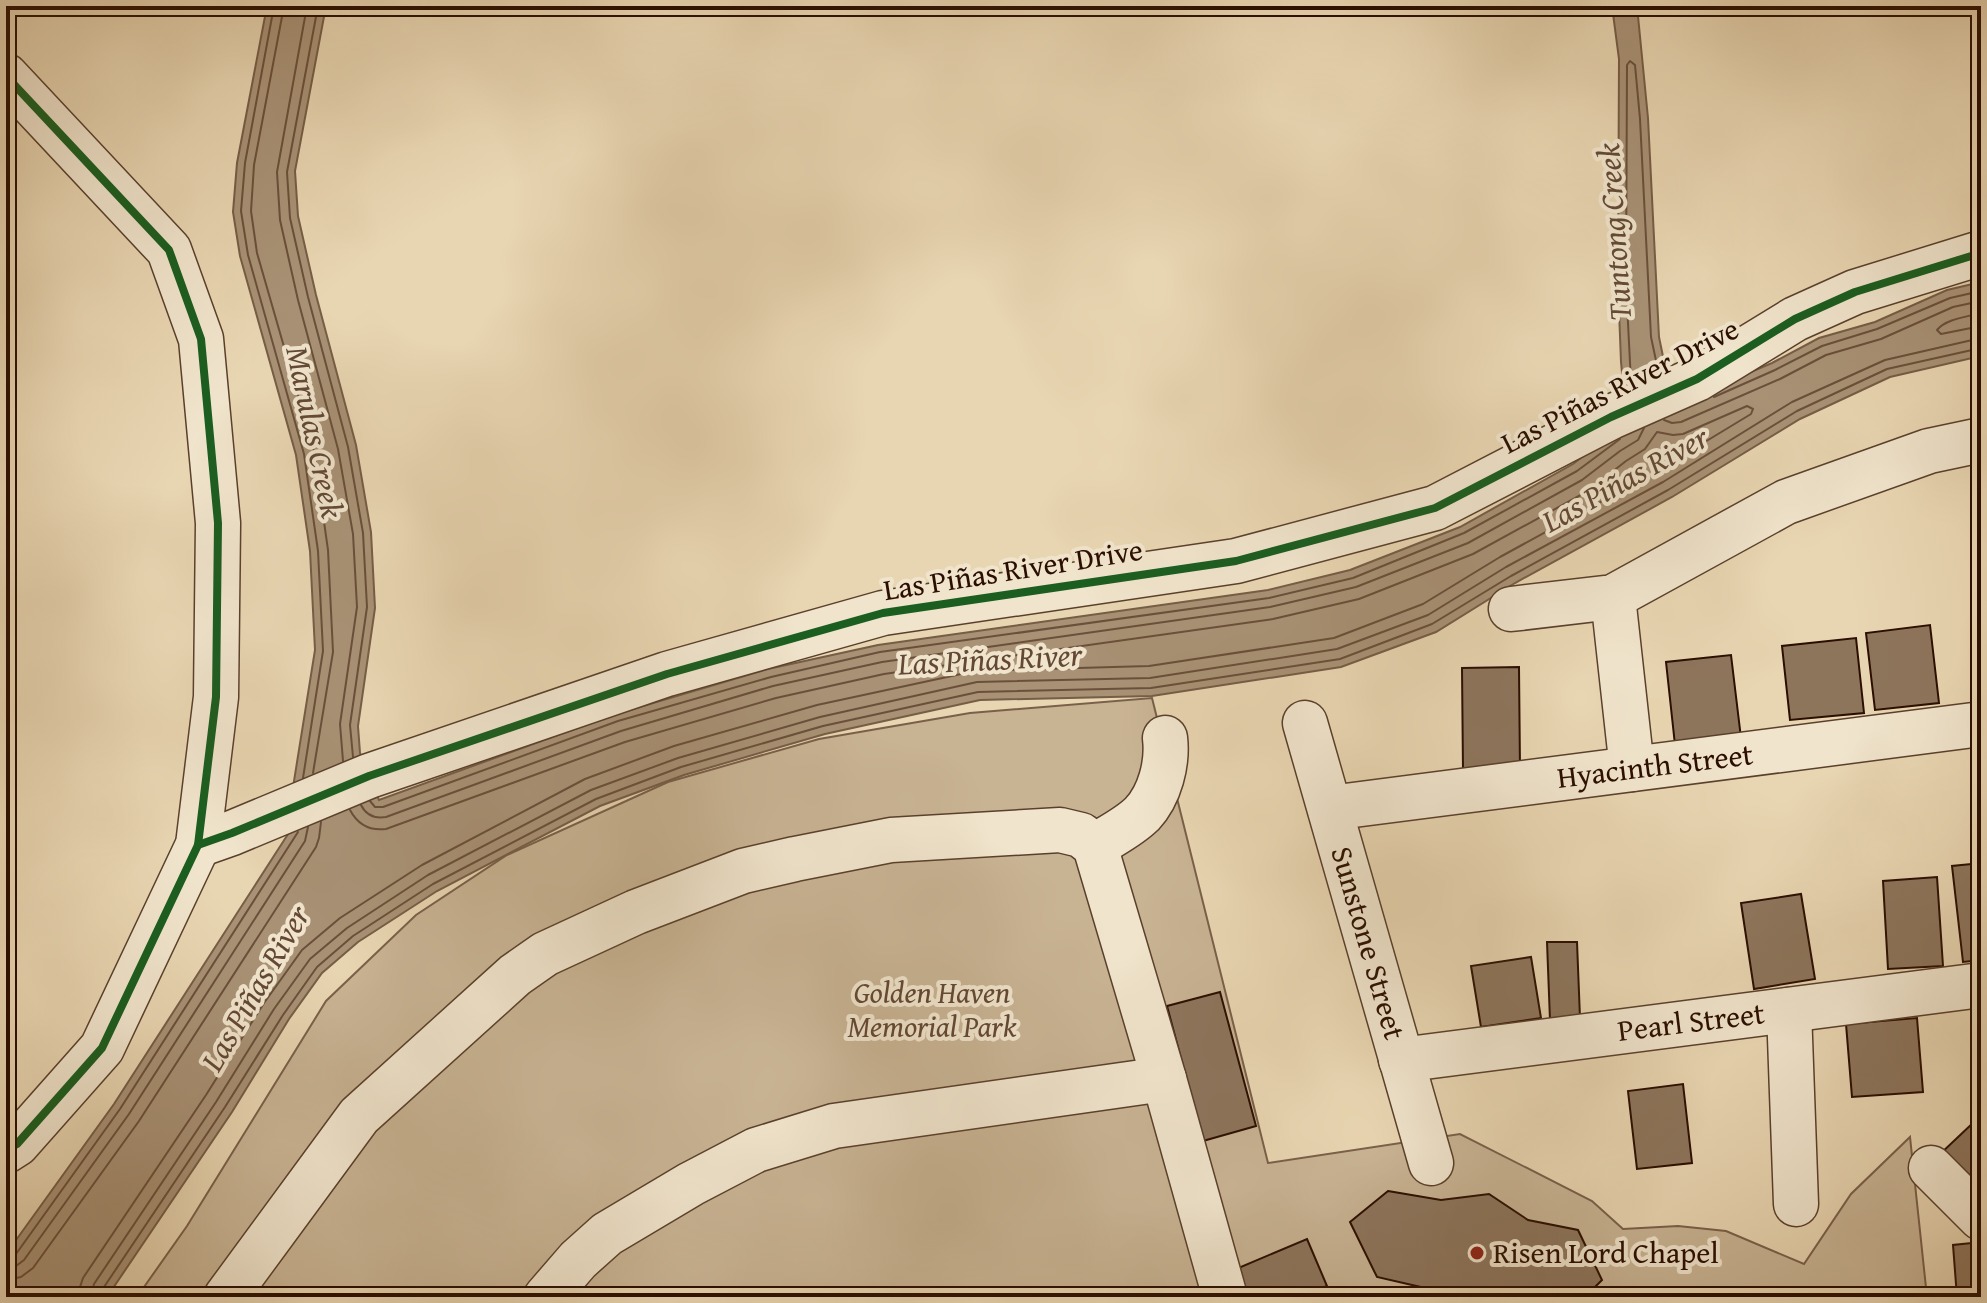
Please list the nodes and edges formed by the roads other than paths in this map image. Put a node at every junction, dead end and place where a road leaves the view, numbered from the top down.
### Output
1 (6, 76) edge
2 (1981, 253) edge
3 (1981, 440) edge
4 (1613, 597) junction
5 (1511, 609) dead end
6 (1305, 723) dead end
7 (1981, 724) edge
8 (1165, 738) dead end
9 (1632, 769) junction
10 (1330, 808) junction
11 (198, 845) junction
12 (1095, 846) junction
13 (1981, 985) edge
14 (1789, 1010) junction
15 (1401, 1060) junction
16 (1164, 1079) junction
17 (6, 1151) edge
18 (1431, 1163) dead end
19 (1931, 1168) dead end
20 (1796, 1204) dead end
21 (1981, 1218) edge
22 (226, 1297) edge
23 (546, 1297) edge
24 (1225, 1297) edge

1 - 11 street
2 - 11 street, Las Piñas River Drive
3 - 4 street
4 - 5 street
4 - 9 street
6 - 10 street, Sunstone Street
7 - 9 street, Hyacinth Street
8 - 12 street
9 - 10 street, Hyacinth Street
10 - 15 street, Sunstone Street
11 - 17 street
12 - 16 street
12 - 22 street
13 - 14 street, Pearl Street
14 - 15 street, Pearl Street
14 - 20 street
15 - 18 street, Sunstone Street
16 - 23 street
16 - 24 street
19 - 21 street

